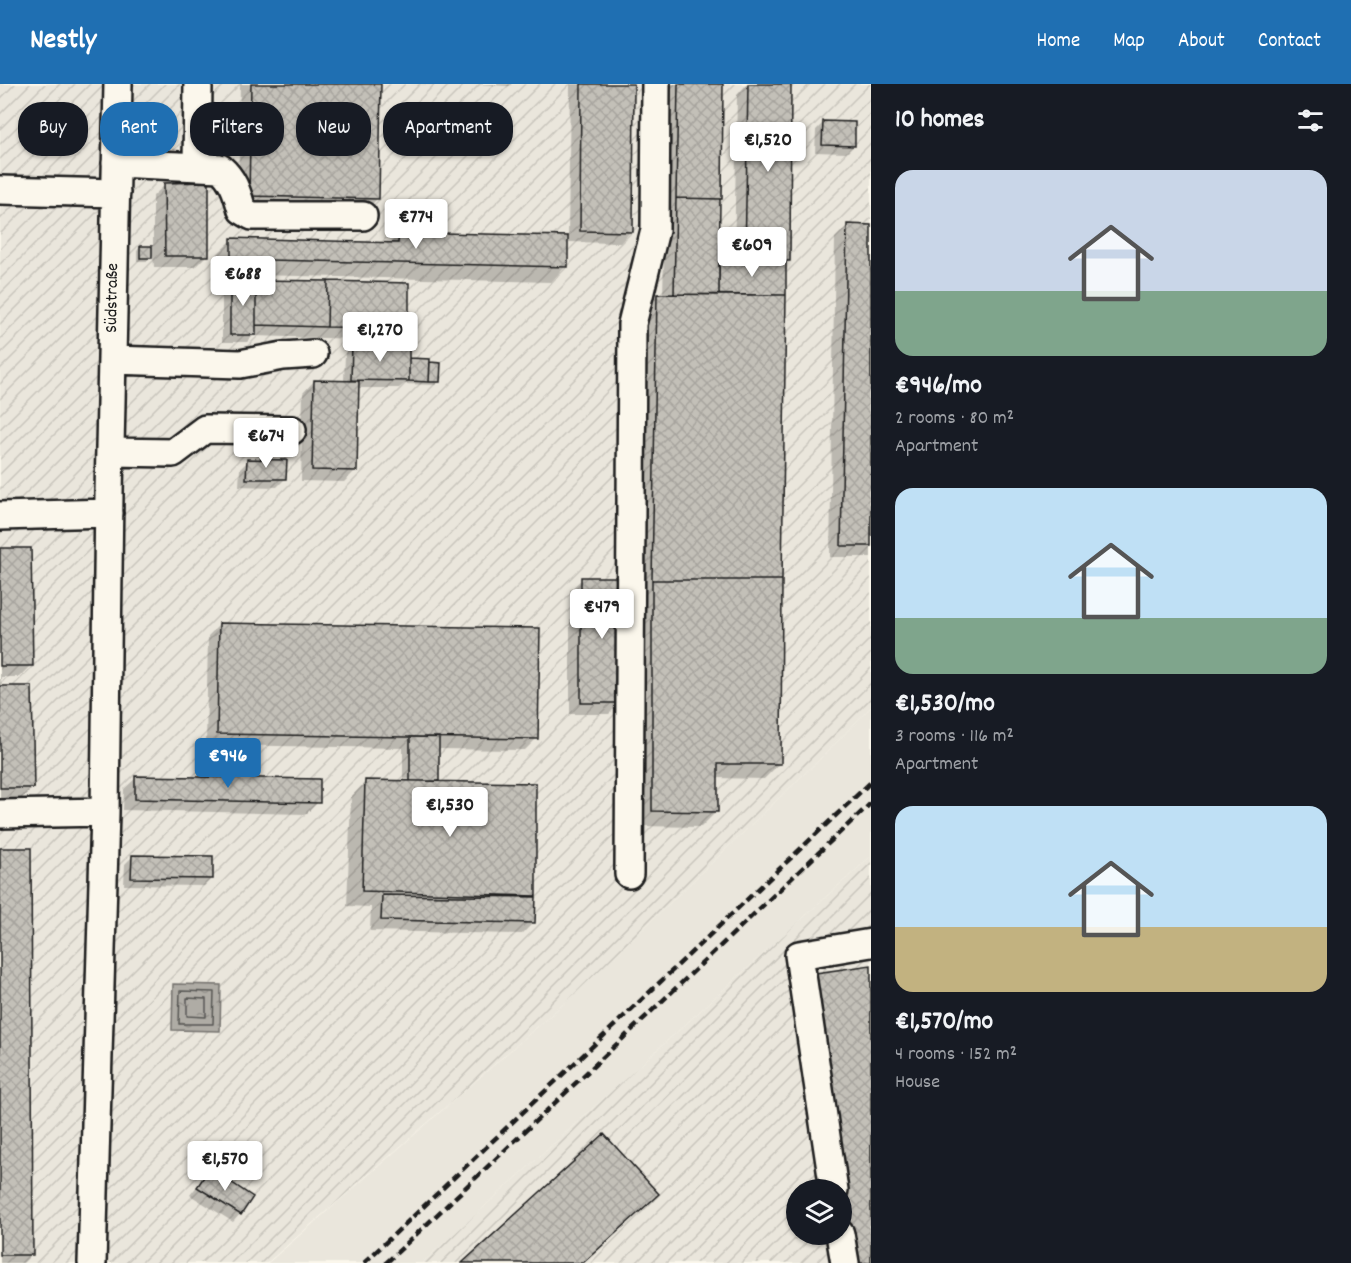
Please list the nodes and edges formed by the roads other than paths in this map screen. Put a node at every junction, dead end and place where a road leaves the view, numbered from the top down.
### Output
1 (118, 84) edge
2 (198, 84) edge
3 (656, 84) edge
4 (116, 163) junction
5 (197, 166) junction
6 (0, 190) edge
7 (116, 193) junction
8 (363, 216) dead end
9 (313, 354) dead end
10 (112, 360) junction
11 (292, 430) dead end
12 (110, 452) junction
13 (109, 513) junction
14 (0, 516) edge
15 (105, 812) junction
16 (0, 814) edge
17 (629, 874) dead end
18 (871, 943) edge
19 (832, 1179) edge
20 (842, 1245) edge
21 (92, 1263) edge
22 (845, 1263) edge

1 - 4 street, Südstraße
2 - 5 street
3 - 17 street
4 - 5 street
4 - 7 street, Südstraße
5 - 8 street
6 - 7 street
7 - 10 street, Südstraße
9 - 10 street
10 - 12 street, Südstraße
11 - 12 street
12 - 13 street, Südstraße
13 - 14 street
13 - 15 street, Südstraße
15 - 16 street
15 - 21 street, Südstraße
18 - 19 street
20 - 22 street

